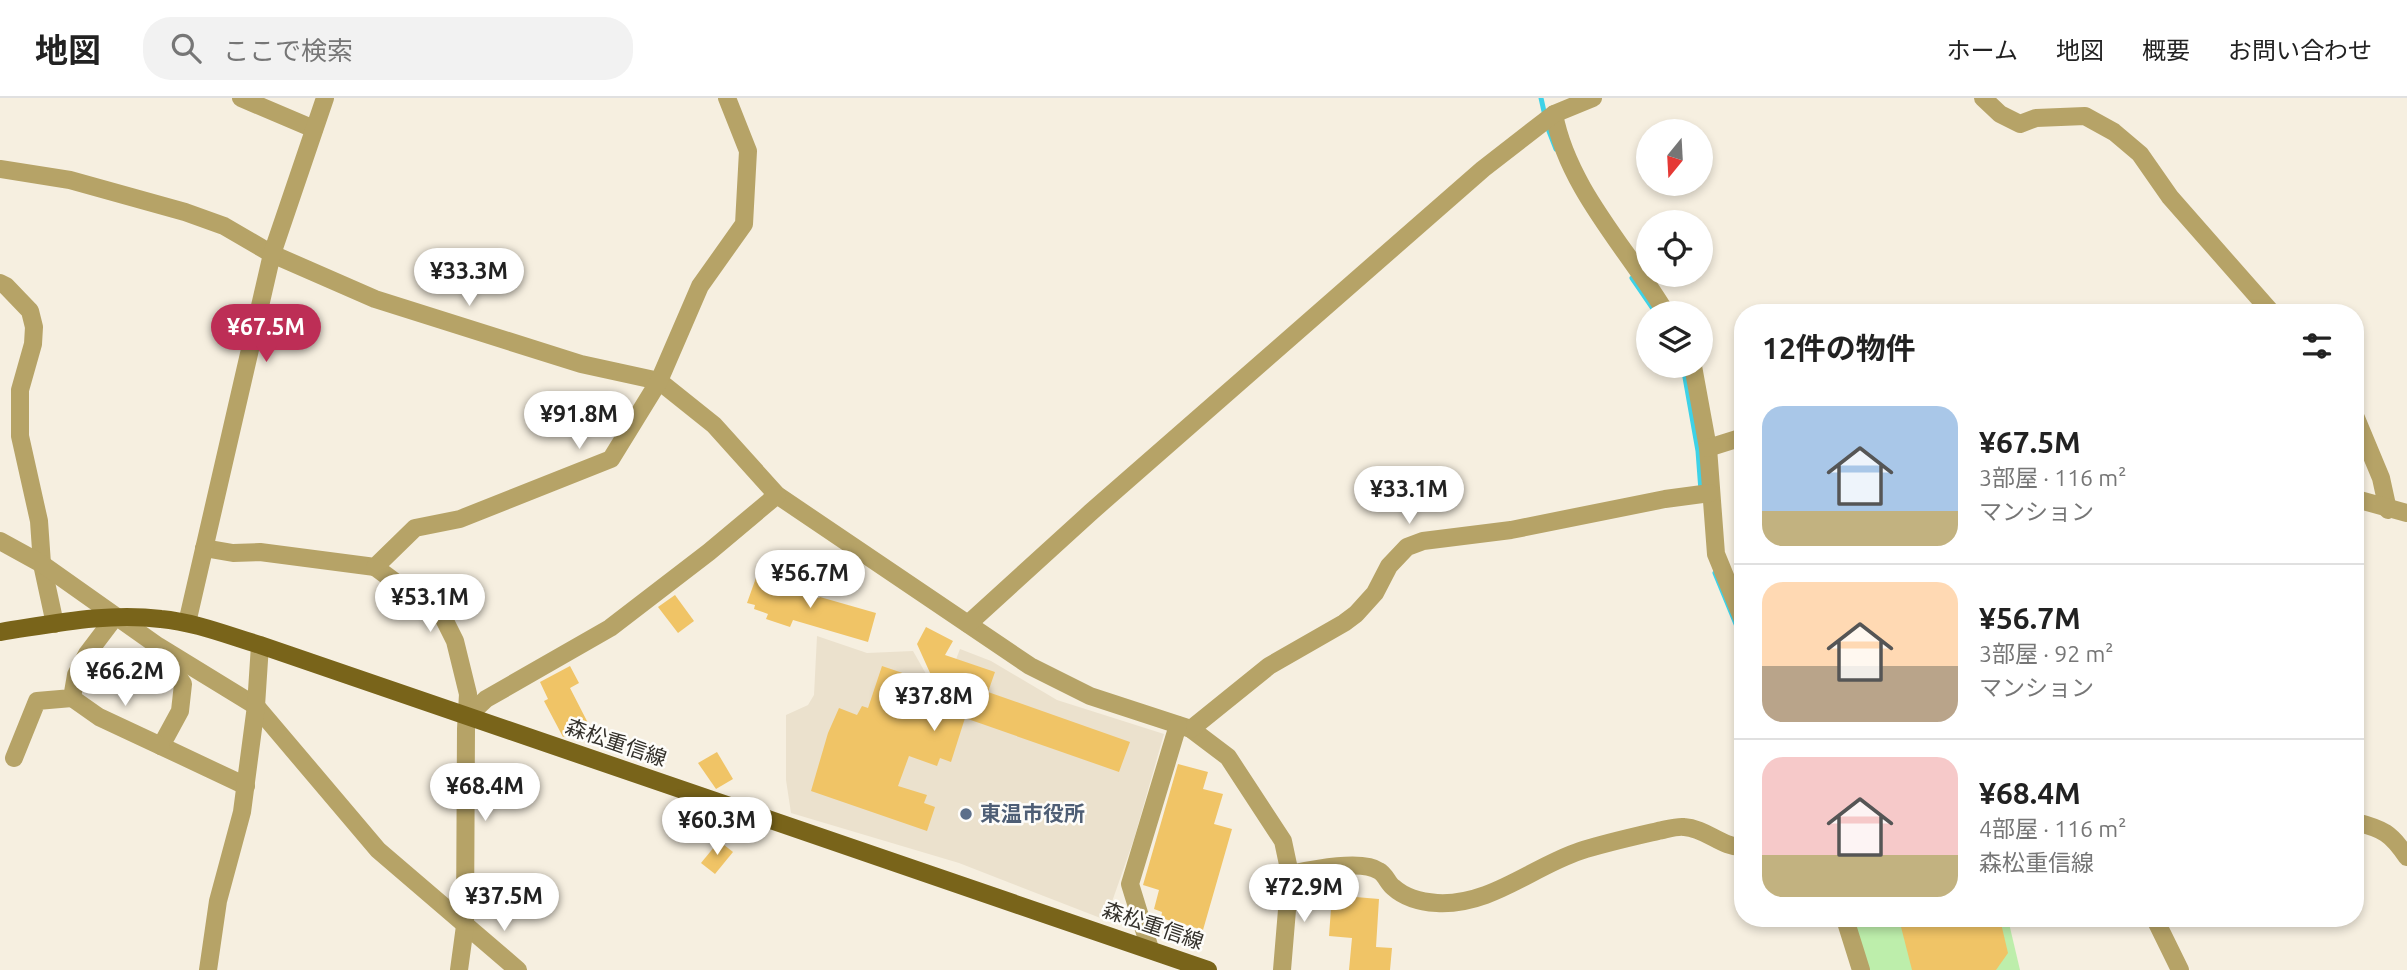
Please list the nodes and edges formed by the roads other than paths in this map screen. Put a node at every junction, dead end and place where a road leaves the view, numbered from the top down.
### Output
1 (241, 98) edge
2 (325, 98) edge
3 (727, 98) edge
4 (1593, 98) edge
5 (1983, 98) edge
6 (1555, 114) junction
7 (314, 129) junction
8 (0, 169) edge
9 (272, 254) junction
10 (0, 283) edge
11 (1658, 301) edge
12 (2264, 304) edge
13 (1695, 378) edge
14 (659, 381) junction
15 (2364, 437) edge
16 (1734, 440) edge
17 (1708, 448) junction
18 (1710, 493) junction
19 (777, 495) junction
20 (2364, 502) edge
21 (2388, 510) junction
22 (2407, 513) edge
23 (0, 541) edge
24 (204, 548) junction
25 (42, 564) junction
26 (375, 567) junction
27 (1734, 598) edge
28 (115, 617) junction
29 (187, 623) junction
30 (55, 624) junction
31 (968, 624) junction
32 (0, 632) edge
33 (260, 645) junction
34 (158, 646) junction
35 (72, 698) junction
36 (256, 706) junction
37 (468, 716) junction
38 (1184, 727) junction
39 (161, 746) junction
40 (14, 758) dead end
41 (246, 786) junction
42 (2364, 824) edge
43 (1734, 848) edge
44 (2407, 857) edge
45 (1290, 874) junction
46 (465, 926) junction
47 (1848, 927) edge
48 (2159, 927) edge
49 (1150, 949) junction
50 (1198, 968) edge
51 (208, 970) edge
52 (458, 970) edge
53 (517, 970) edge
54 (1282, 970) edge
55 (1861, 970) edge
56 (2180, 970) edge

1 - 7 street
2 - 7 street
3 - 14 street
4 - 6 street
5 - 12 street
6 - 11 street
6 - 31 street
7 - 9 street
8 - 9 street
9 - 14 street
9 - 24 street
10 - 25 street
13 - 17 street
14 - 19 street
14 - 26 street
15 - 21 street
16 - 17 street
17 - 18 street
18 - 27 street
18 - 38 street
19 - 31 street
19 - 37 street
20 - 21 street
21 - 22 street
23 - 25 street
24 - 26 street
24 - 29 street
25 - 28 street
25 - 30 street
26 - 37 street
28 - 29 main road, 森松重信線
28 - 30 main road, 森松重信線
28 - 34 street
28 - 35 street
29 - 33 main road, 森松重信線
30 - 32 main road, 森松重信線
31 - 38 street
33 - 36 street
33 - 37 main road, 森松重信線
34 - 36 street
34 - 39 street
35 - 39 street
35 - 40 street
36 - 41 street
36 - 46 street
37 - 46 street
37 - 49 main road, 森松重信線
38 - 45 street
38 - 49 street
39 - 41 street
41 - 51 street
42 - 44 street
43 - 45 street
45 - 54 street
46 - 52 street
46 - 53 street
47 - 55 street
48 - 56 street
49 - 50 main road, 森松重信線

